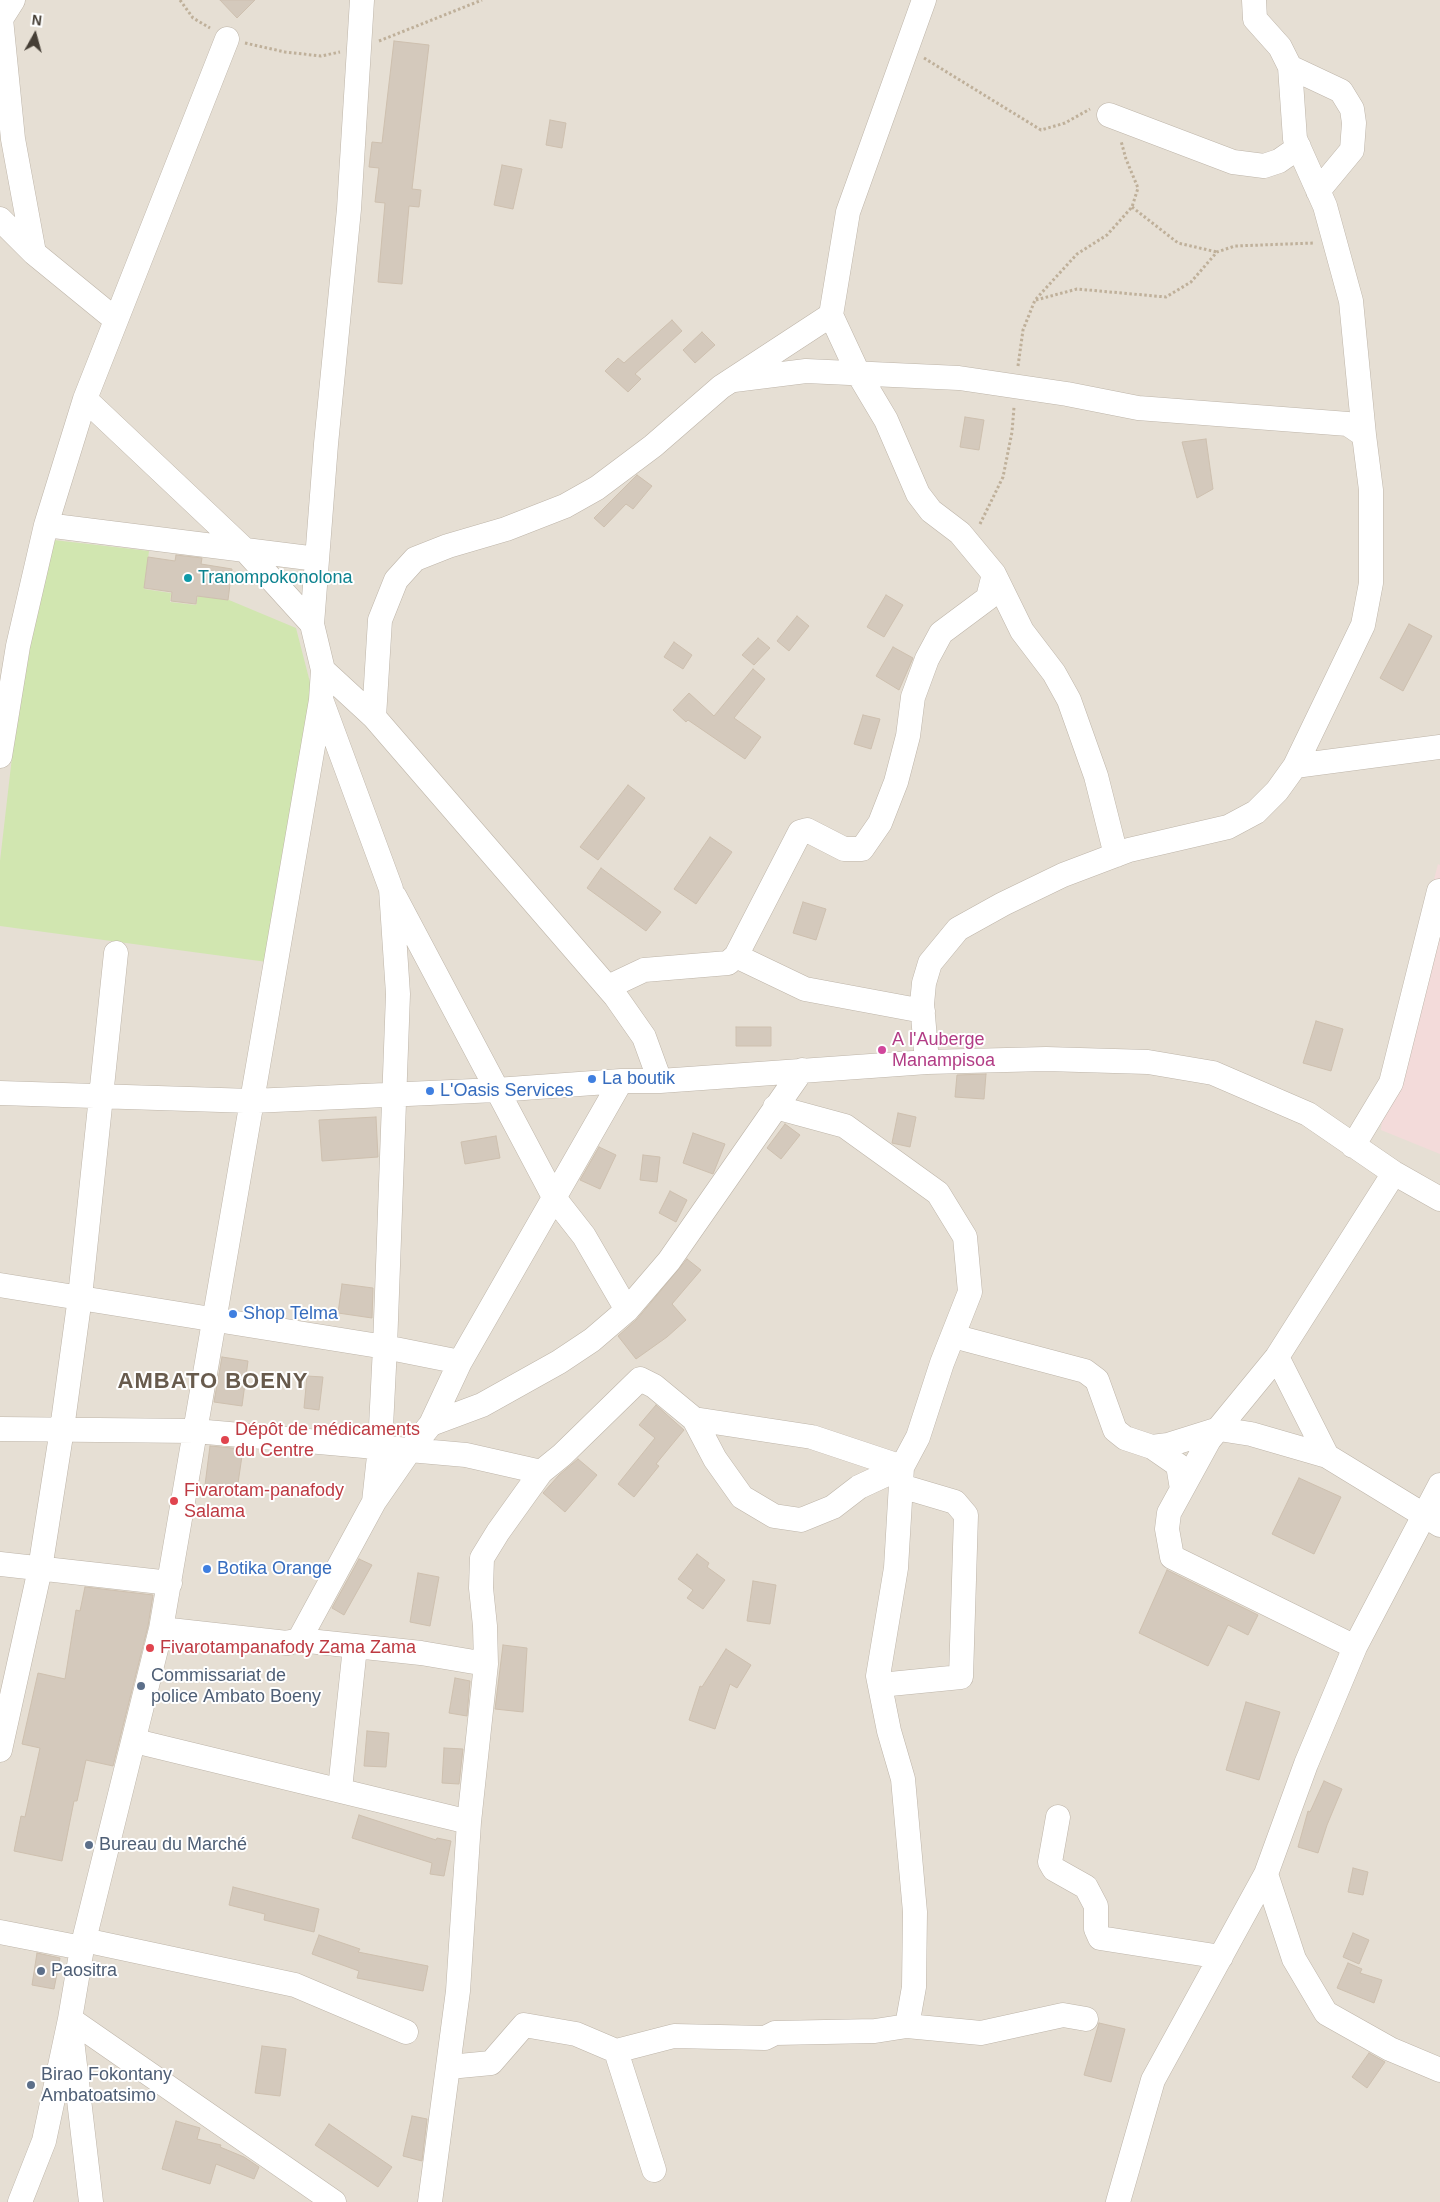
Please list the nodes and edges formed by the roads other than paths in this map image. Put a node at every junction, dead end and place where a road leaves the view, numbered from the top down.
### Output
1 (362, 0) edge
2 (924, 0) edge
3 (1254, 0) edge
4 (5, 13) edge
5 (227, 38) road end
6 (1290, 67) junction
7 (1109, 115) road end
8 (1299, 147) junction
9 (1318, 191) junction
10 (0, 219) edge
11 (34, 253) junction
12 (830, 315) junction
13 (116, 320) junction
14 (858, 373) junction
15 (734, 380) junction
16 (85, 399) junction
17 (1364, 435) junction
18 (46, 526) junction
19 (245, 550) junction
20 (317, 559) junction
21 (994, 574) junction
22 (312, 624) junction
23 (323, 670) junction
24 (6, 682) edge
25 (321, 700) junction
26 (374, 717) junction
27 (1440, 747) edge
28 (0, 756) edge
29 (1295, 766) junction
30 (1116, 855) junction
31 (391, 889) junction
32 (1439, 891) edge
33 (116, 953) dead end
34 (736, 956) junction
35 (608, 987) junction
36 (923, 1011) junction
37 (927, 1062) junction
38 (802, 1070) junction
39 (621, 1081) junction
40 (660, 1081) junction
41 (496, 1090) junction
42 (0, 1093) edge
43 (394, 1094) junction
44 (102, 1098) junction
45 (252, 1101) junction
46 (775, 1107) junction
47 (1353, 1146) junction
48 (1394, 1173) junction
49 (555, 1199) junction
50 (1440, 1199) edge
51 (0, 1285) edge
52 (80, 1297) junction
53 (627, 1310) junction
54 (213, 1320) junction
55 (952, 1336) junction
56 (385, 1346) junction
57 (1277, 1357) junction
58 (460, 1362) junction
59 (694, 1419) junction
60 (432, 1424) junction
61 (0, 1429) edge
62 (62, 1429) junction
63 (1219, 1429) junction
64 (195, 1430) junction
65 (380, 1447) junction
66 (1152, 1447) junction
67 (410, 1450) junction
68 (1327, 1456) junction
69 (541, 1472) junction
70 (902, 1476) junction
71 (1440, 1485) edge
72 (1182, 1489) junction
73 (374, 1502) junction
74 (1432, 1520) edge
75 (0, 1564) edge
76 (40, 1569) junction
77 (170, 1583) junction
78 (161, 1629) junction
79 (299, 1640) junction
80 (355, 1647) junction
81 (1355, 1647) junction
82 (486, 1664) junction
83 (880, 1685) junction
84 (135, 1741) junction
85 (0, 1750) edge
86 (340, 1789) junction
87 (1058, 1817) dead end
88 (469, 1822) junction
89 (1266, 1874) junction
90 (0, 1932) edge
91 (83, 1944) junction
92 (1222, 1957) junction
93 (70, 2019) junction
94 (1086, 2019) dead end
95 (907, 2026) junction
96 (406, 2032) dead end
97 (616, 2051) junction
98 (449, 2067) junction
99 (1440, 2070) edge
100 (654, 2170) dead end
101 (20, 2202) edge
102 (92, 2202) edge
103 (334, 2202) edge
104 (430, 2202) edge
105 (1118, 2202) edge

1 - 20 street
2 - 12 street
3 - 6 street
4 - 11 street
5 - 13 street
6 - 8 street
6 - 9 street
7 - 8 street
8 - 9 street
9 - 17 street
10 - 11 street
11 - 13 street
12 - 14 street
12 - 15 street
13 - 16 street
14 - 15 street
14 - 17 street
14 - 21 street
15 - 26 street
16 - 18 street
16 - 19 street
17 - 29 street
18 - 19 street
18 - 24 street
19 - 20 street
19 - 22 street
20 - 22 street
21 - 30 street
21 - 34 street
22 - 23 street
23 - 25 street
23 - 26 street
24 - 28 street
25 - 31 street
25 - 45 street
26 - 35 street
27 - 29 street
29 - 30 street
30 - 36 street
31 - 41 street
31 - 43 street
32 - 47 street
33 - 44 street
34 - 35 street
34 - 36 street
35 - 40 street
36 - 37 street
37 - 38 street
37 - 47 street
38 - 40 street
38 - 46 street
39 - 40 street
39 - 41 street
39 - 49 street
41 - 43 street
41 - 49 street
42 - 44 street
43 - 45 street
43 - 56 street
44 - 45 street
44 - 52 street
45 - 54 street
46 - 53 street
46 - 55 street
47 - 48 street
48 - 50 street
48 - 57 street
49 - 53 street
49 - 58 street
51 - 52 street
52 - 54 street
52 - 62 street
53 - 60 street
54 - 56 street
54 - 64 street
55 - 66 street
55 - 70 street
56 - 58 street
56 - 65 street
57 - 63 street
57 - 68 street
58 - 60 street
59 - 69 street
59 - 70 street
59 - 70 street
60 - 67 street
61 - 62 street
62 - 64 street
62 - 76 street
63 - 66 street
63 - 68 street
63 - 72 street
64 - 65 street
64 - 77 street
65 - 67 street
65 - 73 street
66 - 72 street
67 - 69 street
67 - 73 street
68 - 74 street
69 - 82 street
70 - 83 street
70 - 83 street
71 - 74 street
72 - 81 street
73 - 79 street
74 - 81 street
75 - 76 street
76 - 77 street
76 - 85 street
77 - 78 street
78 - 79 street
78 - 84 street
79 - 80 street
80 - 82 street
80 - 86 street
81 - 89 street
82 - 88 street
83 - 95 street
84 - 86 street
84 - 91 street
86 - 88 street
87 - 92 street
88 - 98 street
89 - 92 street
89 - 99 street
90 - 91 street
91 - 93 street
91 - 96 street
92 - 105 street
93 - 101 street
93 - 102 street
93 - 103 street
94 - 95 street
95 - 97 street
97 - 98 street
97 - 100 street
98 - 104 street

